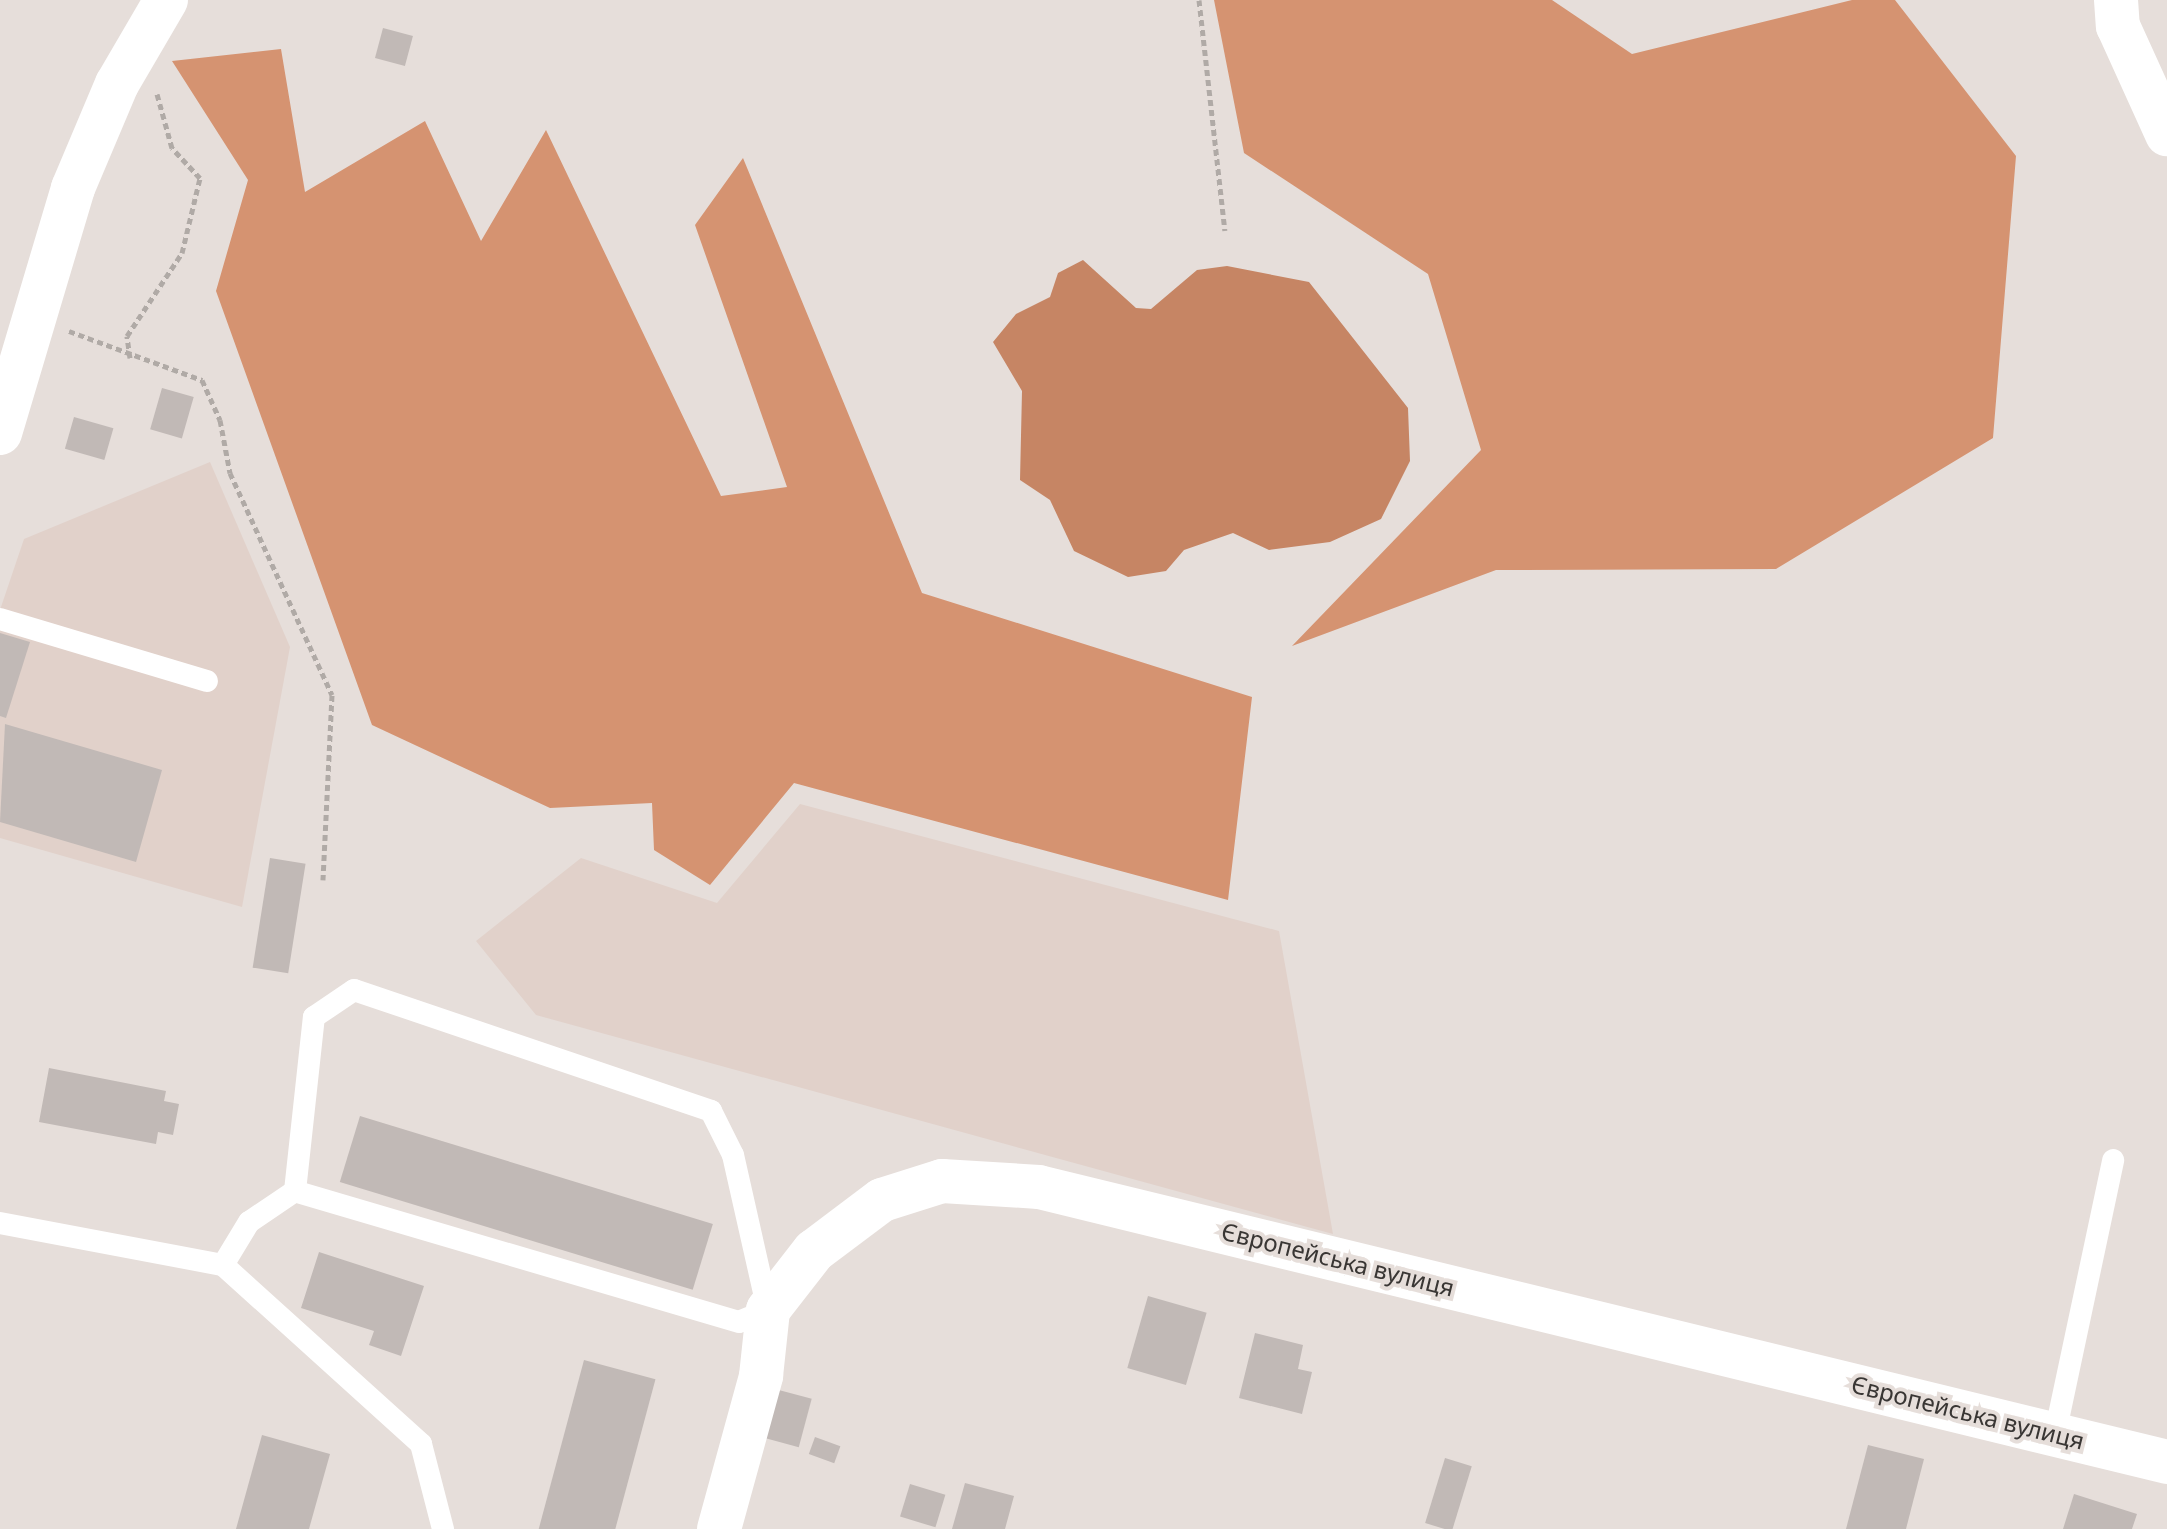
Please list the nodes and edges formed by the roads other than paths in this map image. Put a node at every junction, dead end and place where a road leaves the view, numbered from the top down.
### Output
1 (166, 0) edge
2 (2116, 0) edge
3 (2167, 134) edge
4 (0, 433) edge
5 (0, 619) edge
6 (207, 681) dead end
7 (2113, 1160) dead end
8 (295, 1191) junction
9 (0, 1223) edge
10 (223, 1265) junction
11 (768, 1310) junction
12 (2055, 1434) junction
13 (2167, 1462) edge
14 (443, 1529) edge
15 (719, 1529) edge

1 - 4 street
2 - 3 street
5 - 6 lane
7 - 12 lane
8 - 10 lane
8 - 11 lane
8 - 11 lane
9 - 10 lane
10 - 14 lane
11 - 12 street, Європейська вулиця
11 - 15 street
12 - 13 street, Європейська вулиця

